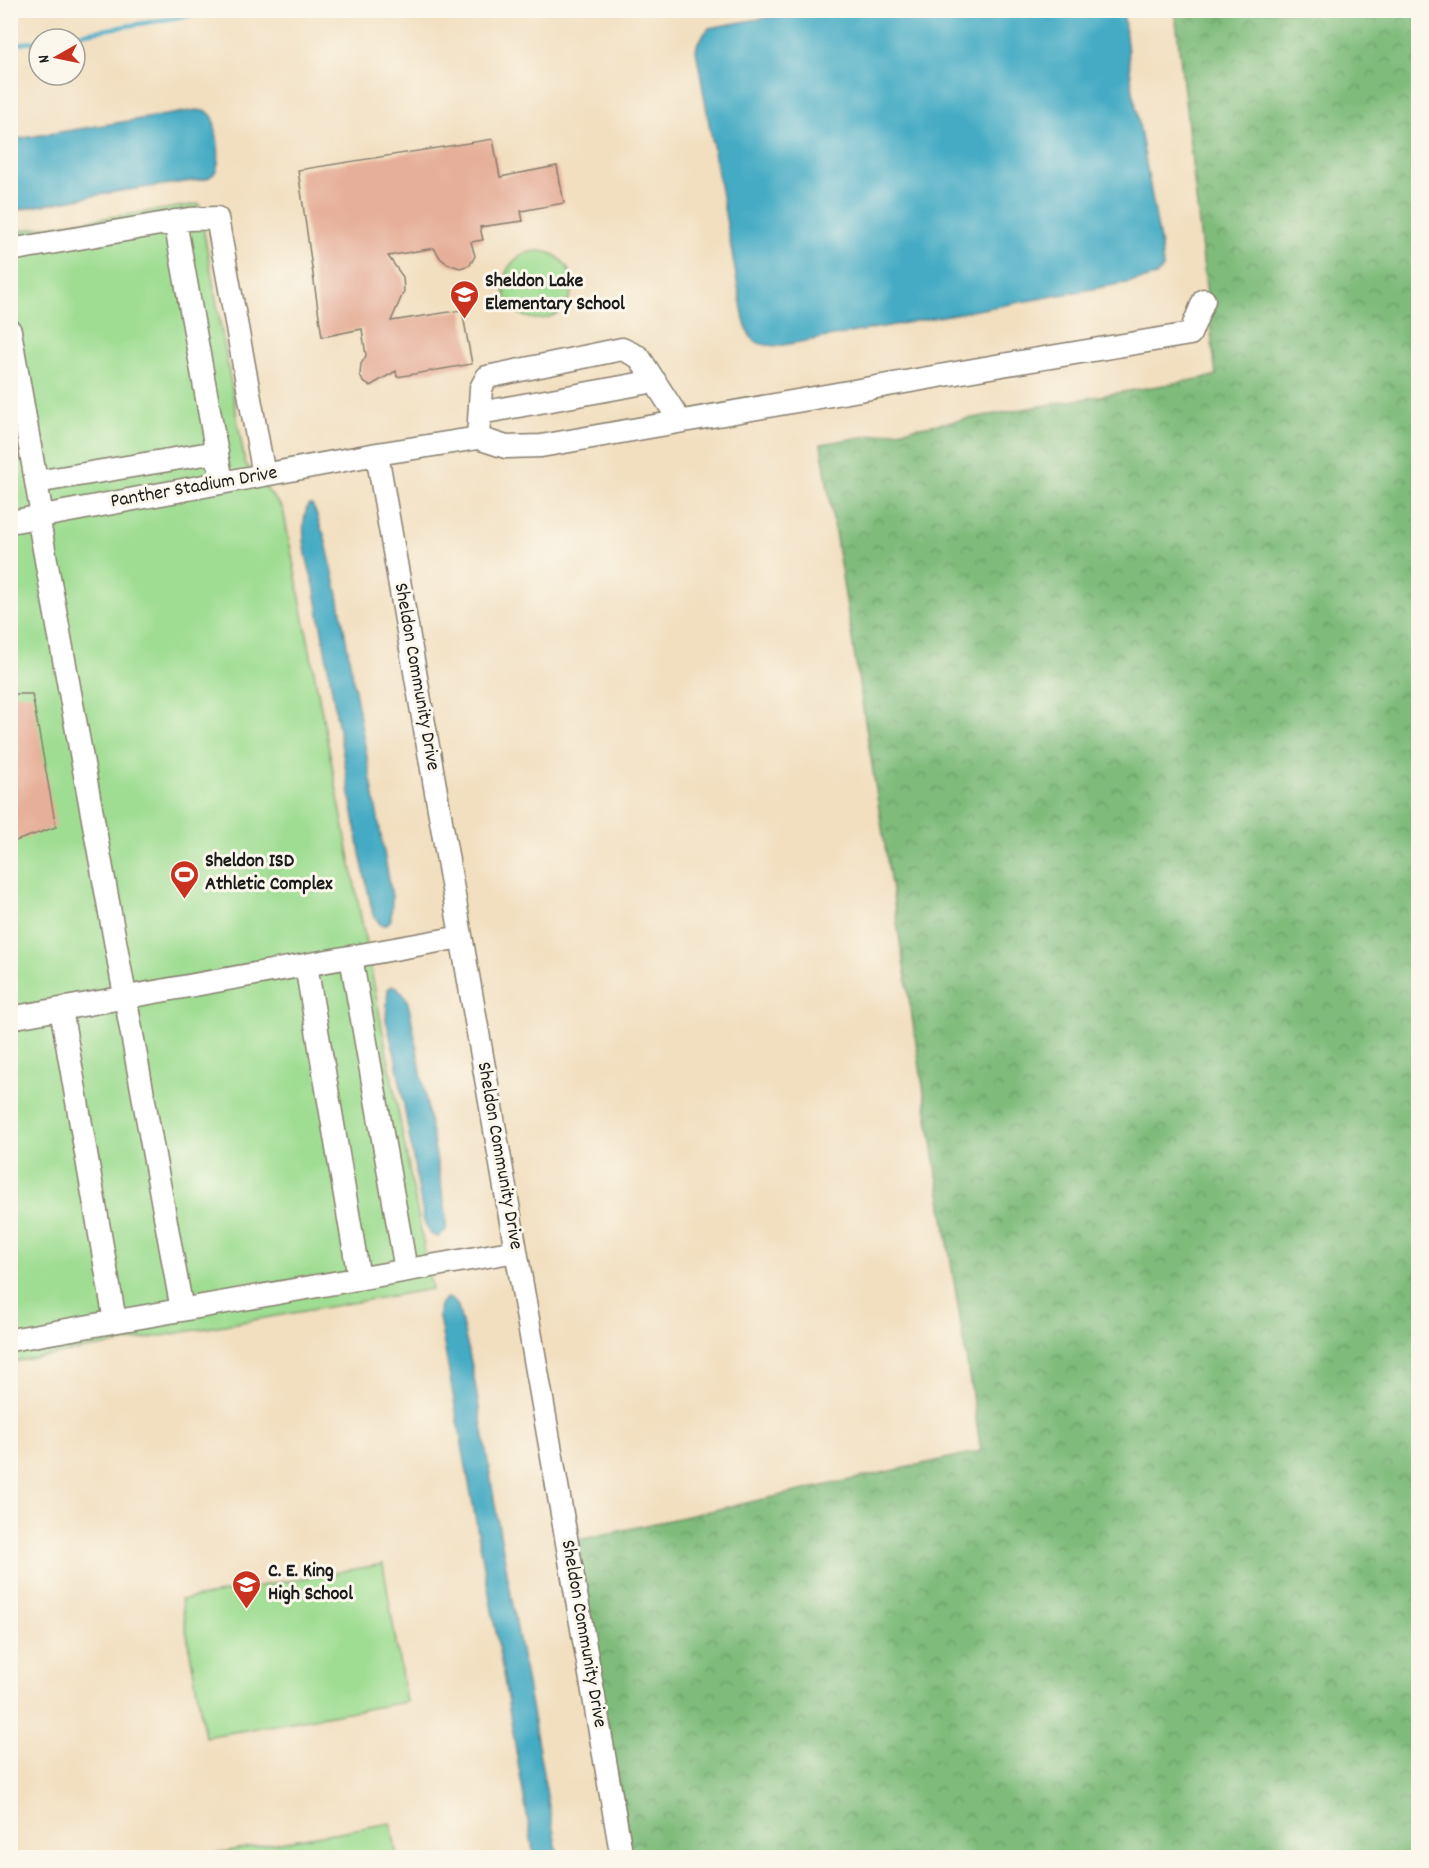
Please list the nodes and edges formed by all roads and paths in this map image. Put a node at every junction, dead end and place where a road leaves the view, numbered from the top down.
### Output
1 (175, 221) junction
2 (10, 250) edge
3 (1204, 300) dead end
4 (10, 331) edge
5 (655, 381) junction
6 (480, 413) junction
7 (680, 421) junction
8 (478, 438) junction
9 (217, 452) junction
10 (377, 454) junction
11 (264, 475) junction
12 (36, 482) junction
13 (222, 482) junction
14 (40, 516) junction
15 (10, 522) edge
16 (461, 937) junction
17 (351, 957) junction
18 (306, 965) junction
19 (125, 998) junction
20 (61, 1009) junction
21 (10, 1018) edge
22 (516, 1251) junction
23 (406, 1270) junction
24 (359, 1278) junction
25 (182, 1310) junction
26 (115, 1321) junction
27 (10, 1340) edge
28 (622, 1857) edge

1 - 2 street
1 - 9 street
1 - 11 street
3 - 7 street
4 - 12 street
5 - 6 street
5 - 6 street
5 - 7 street
6 - 8 street
7 - 8 street
8 - 10 street, Panther Stadium Drive
9 - 12 street
9 - 13 street
10 - 11 street, Panther Stadium Drive
10 - 16 street, Sheldon Community Drive
11 - 13 street, Panther Stadium Drive
12 - 14 street
13 - 14 street, Panther Stadium Drive
14 - 15 street, Panther Stadium Drive
14 - 19 street
16 - 17 street
16 - 22 street, Sheldon Community Drive
17 - 18 street
17 - 23 street
18 - 19 street
18 - 24 street
19 - 20 street
19 - 25 street
20 - 21 street
20 - 26 street
22 - 23 street
22 - 28 street, Sheldon Community Drive
23 - 24 street
24 - 25 street
25 - 26 street
26 - 27 street

